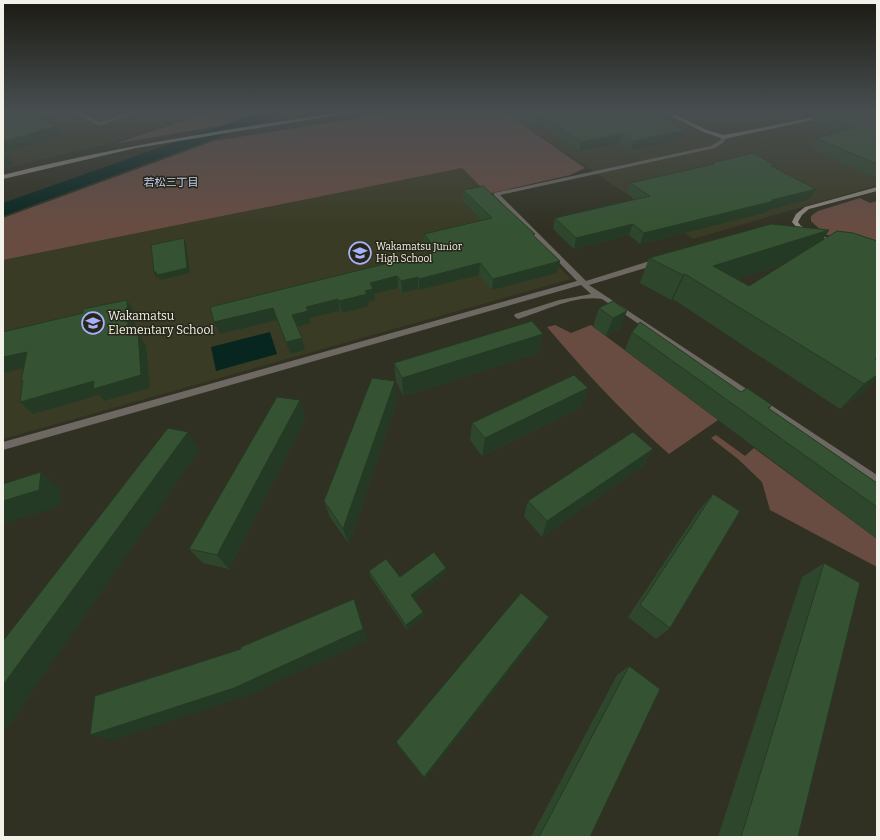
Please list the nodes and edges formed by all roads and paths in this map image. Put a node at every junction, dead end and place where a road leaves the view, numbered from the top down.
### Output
1 (119, 150) edge
2 (698, 150) edge
3 (3, 177) edge
4 (877, 189) edge
5 (844, 247) edge
6 (665, 259) edge
7 (583, 283) junction
8 (598, 295) junction
9 (518, 316) dead end
10 (3, 446) edge
11 (877, 481) edge

1 - 3 street
2 - 7 street
4 - 5 street
6 - 7 street
7 - 8 street
7 - 10 street
8 - 9 street
8 - 11 street

